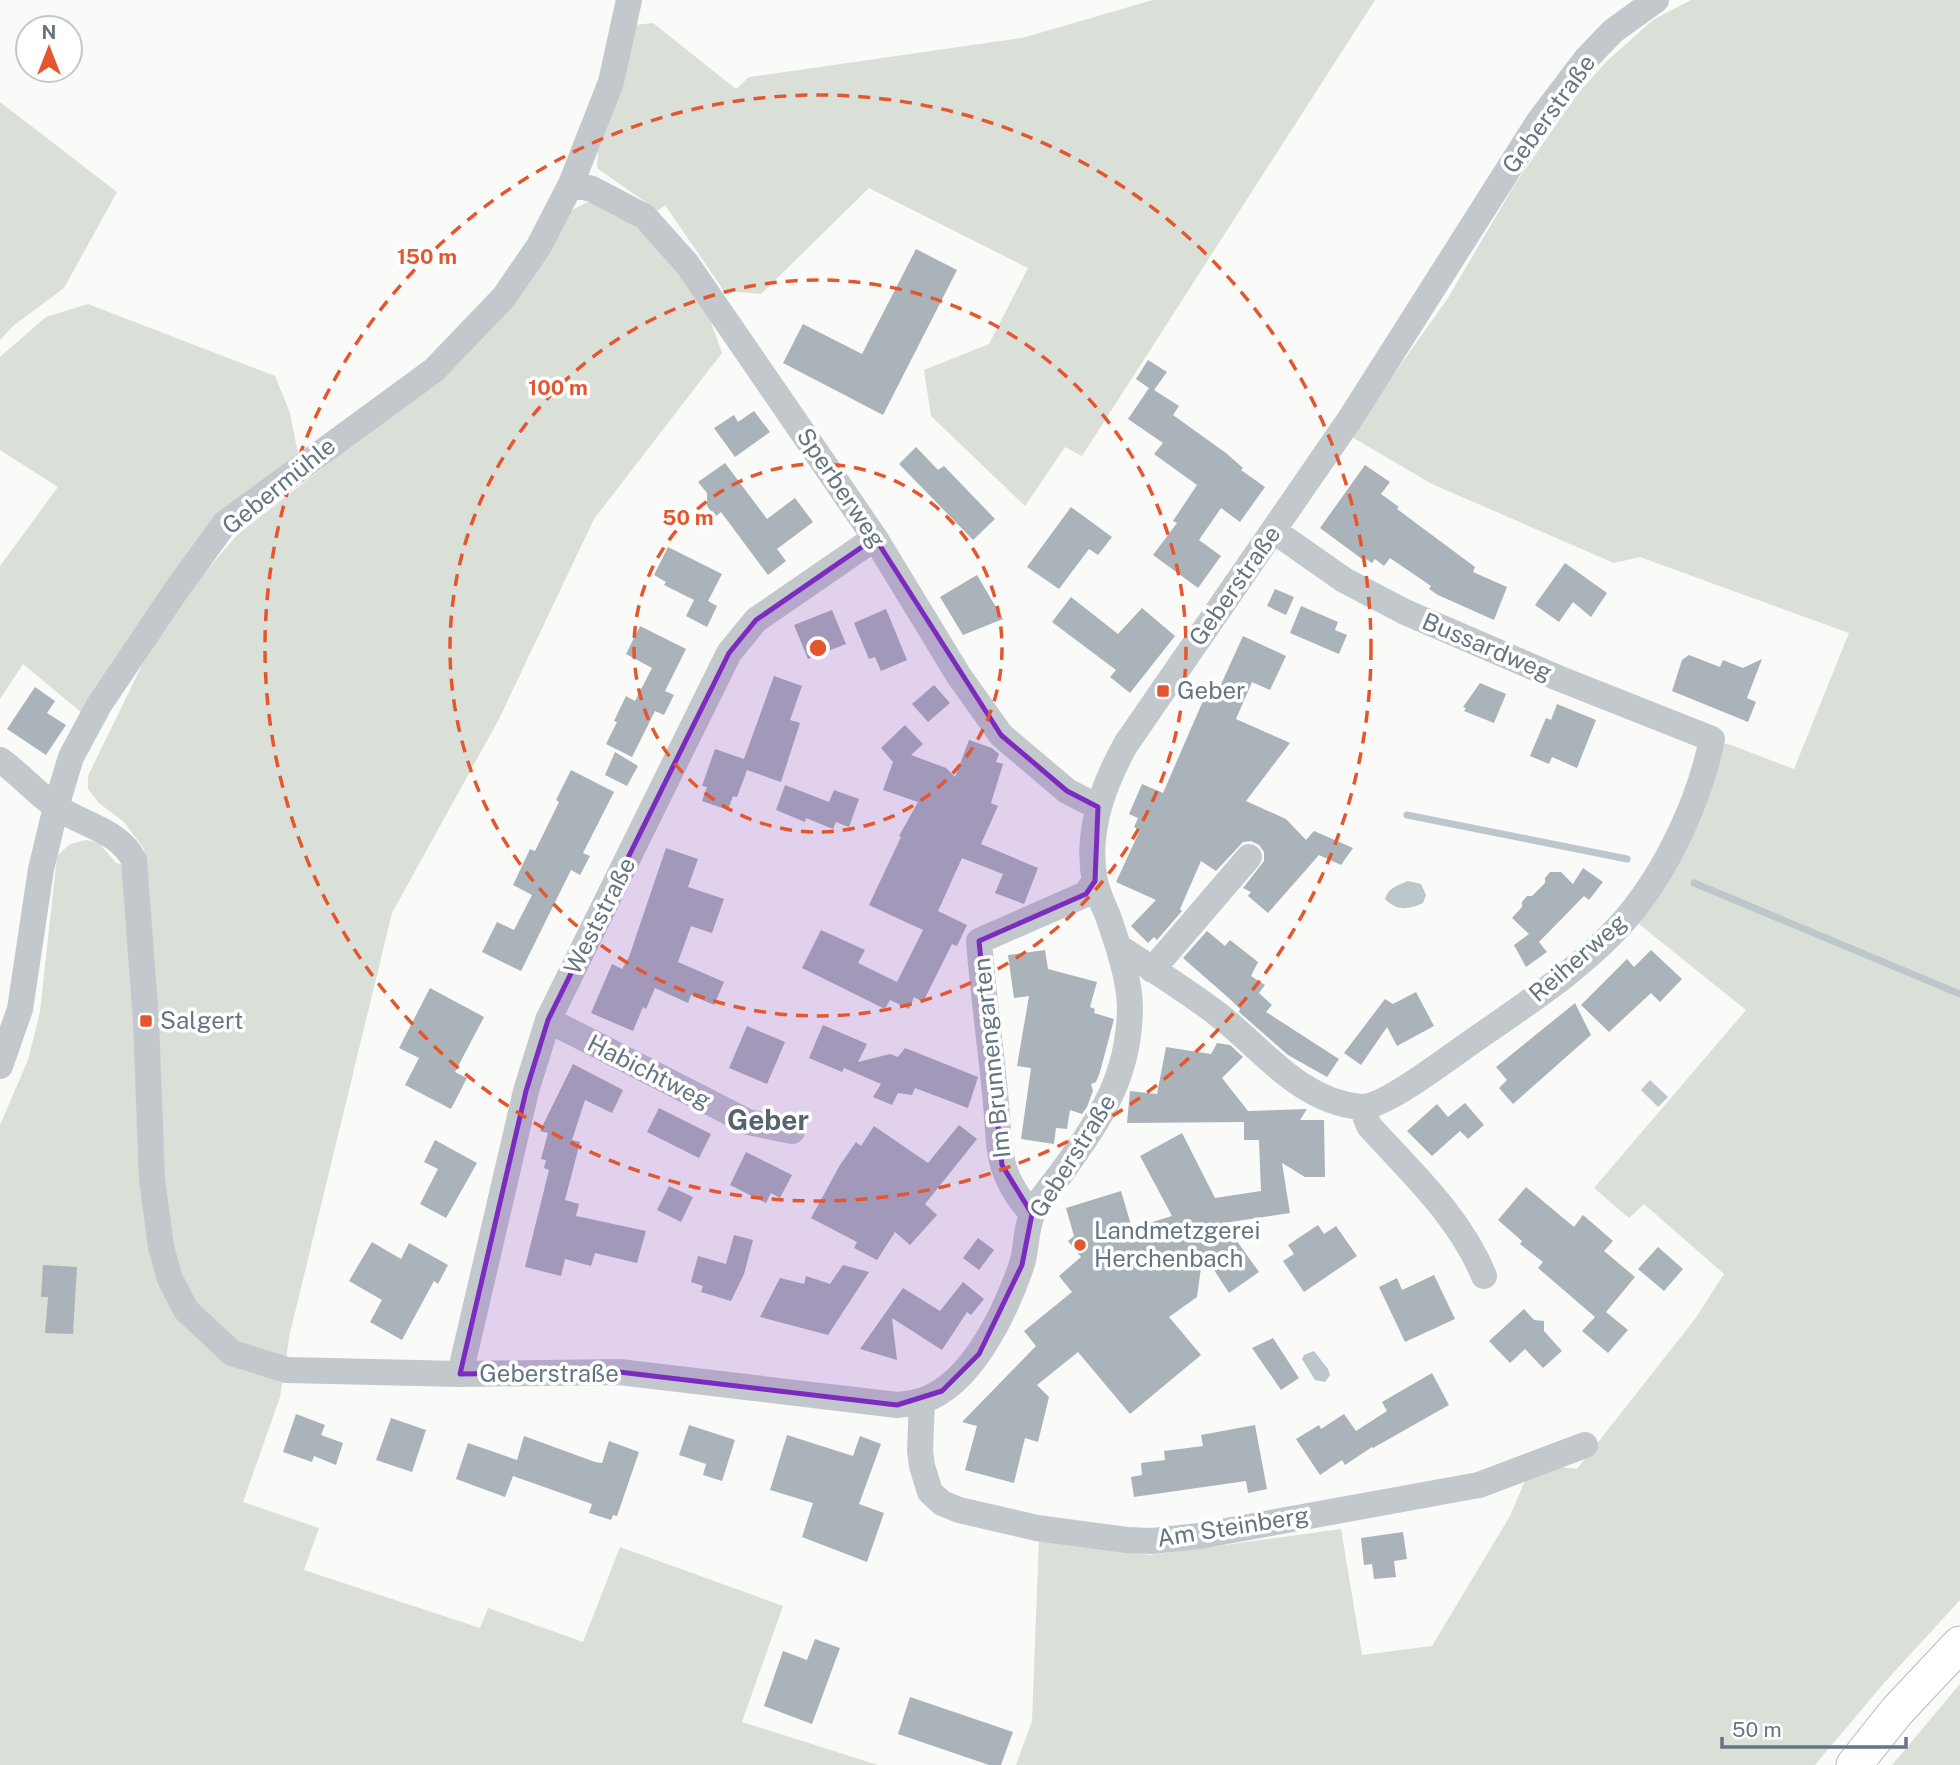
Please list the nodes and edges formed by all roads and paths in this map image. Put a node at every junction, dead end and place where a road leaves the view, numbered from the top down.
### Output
1 (629, 0) edge
2 (1656, 0) edge
3 (571, 184) junction
4 (1274, 531) junction
5 (875, 538) junction
6 (1712, 739) joint
7 (0, 760) edge
8 (56, 807) junction
9 (1097, 807) junction
10 (1249, 857) dead end
11 (1095, 881) junction
12 (1119, 947) junction
13 (1152, 970) junction
14 (548, 1020) junction
15 (0, 1066) edge
16 (1362, 1108) junction
17 (792, 1131) dead end
18 (1032, 1214) junction
19 (1484, 1276) dead end
20 (460, 1374) junction
21 (922, 1401) junction
22 (1585, 1445) dead end
23 (1960, 1644) edge
24 (1854, 1765) edge

1 - 3 street, Gebermühle
2 - 4 street, Geberstraße
3 - 5 street, Sperberweg
3 - 8 street, Gebermühle
4 - 6 street, Bussardweg
4 - 9 street, Geberstraße
5 - 9 street, Sperberweg
5 - 14 street, Weststraße
6 - 16 street, Reiherweg
7 - 8 street
8 - 15 street, Gebermühle
8 - 20 street, Geberstraße
9 - 11 street, Geberstraße
10 - 13 street
11 - 12 street, Geberstraße
11 - 18 street, Im Brunnengarten
12 - 13 street
12 - 18 street, Geberstraße
13 - 16 street
14 - 17 street, Habichtweg
14 - 20 street, Weststraße
16 - 19 street
18 - 21 street, Geberstraße
20 - 21 street, Geberstraße
21 - 22 street, Am Steinberg
23 - 24 main road

